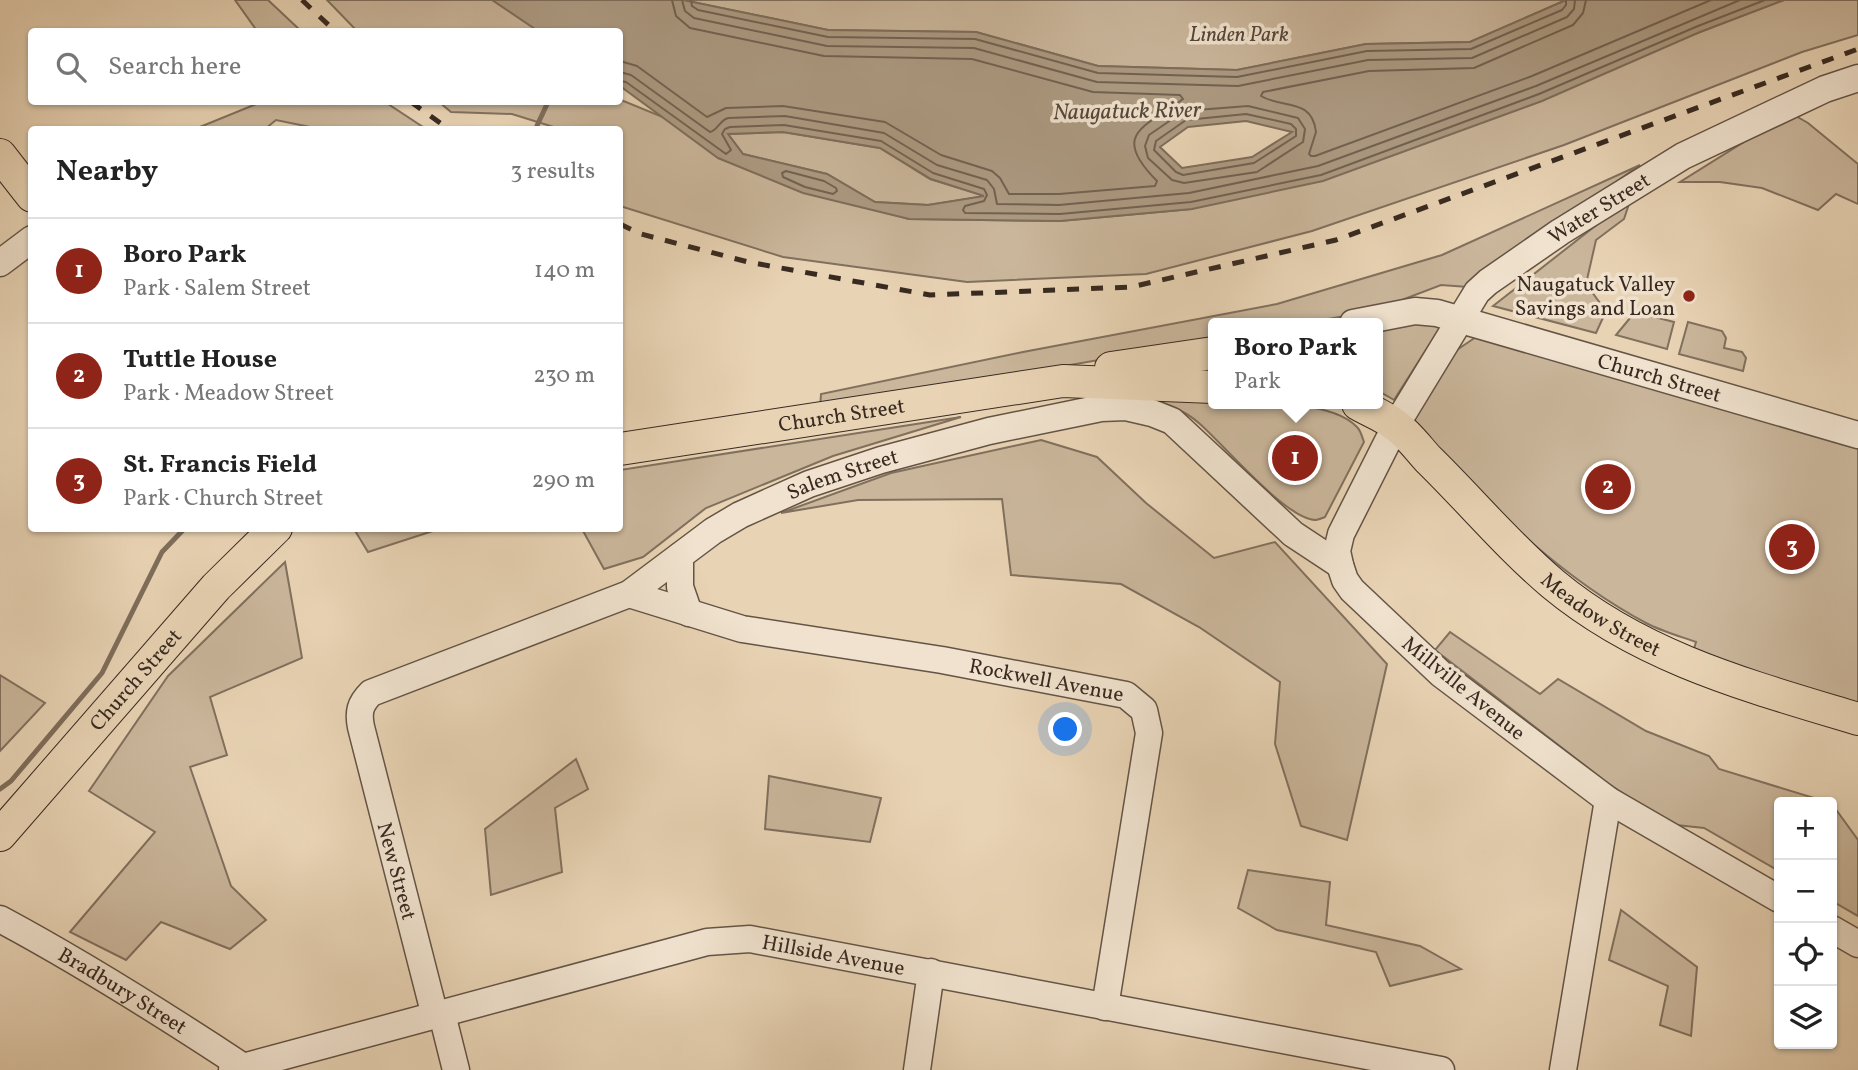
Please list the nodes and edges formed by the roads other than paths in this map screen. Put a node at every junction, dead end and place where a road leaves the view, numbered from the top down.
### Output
1 (1858, 78) edge
2 (0, 155) edge
3 (28, 191) edge
4 (28, 242) edge
5 (0, 263) edge
6 (1379, 318) edge
7 (1460, 319) junction
8 (1208, 354) edge
9 (1063, 381) junction
10 (1208, 387) edge
11 (1367, 409) edge
12 (1396, 425) junction
13 (1858, 435) edge
14 (623, 449) edge
15 (272, 532) edge
16 (680, 556) junction
17 (1339, 565) junction
18 (629, 594) junction
19 (689, 613) junction
20 (1858, 719) edge
21 (361, 727) joint
22 (1608, 800) junction
23 (0, 835) edge
24 (1774, 895) edge
25 (0, 919) edge
26 (1837, 932) edge
27 (1858, 944) edge
28 (931, 972) junction
29 (1105, 1007) junction
30 (438, 1015) junction
31 (237, 1068) edge
32 (456, 1070) edge
33 (917, 1070) edge
34 (1441, 1070) edge
35 (1563, 1070) edge

1 - 7 street, Water Street
2 - 3 main road
4 - 5 street
6 - 7 street
7 - 12 street
7 - 13 street, Church Street
8 - 9 main road, Church Street
9 - 10 main road, Church Street
9 - 14 main road, Church Street
11 - 12 main road
12 - 17 street
12 - 20 main road, Meadow Street
15 - 23 main road, Church Street
16 - 17 street, Salem Street
16 - 18 street, Salem Street
16 - 19 street
17 - 22 street, Millville Avenue
18 - 19 street, Rockwell Avenue
18 - 21 street, Salem Street
19 - 29 street, Rockwell Avenue
21 - 30 street, New Street
22 - 24 street, Millville Avenue
22 - 35 street
25 - 31 street, Bradbury Street
26 - 27 street
28 - 29 street, Hillside Avenue
28 - 30 street, Hillside Avenue
28 - 33 street
29 - 34 street, Hillside Avenue
30 - 31 street, Hillside Avenue
30 - 32 street, New Street

